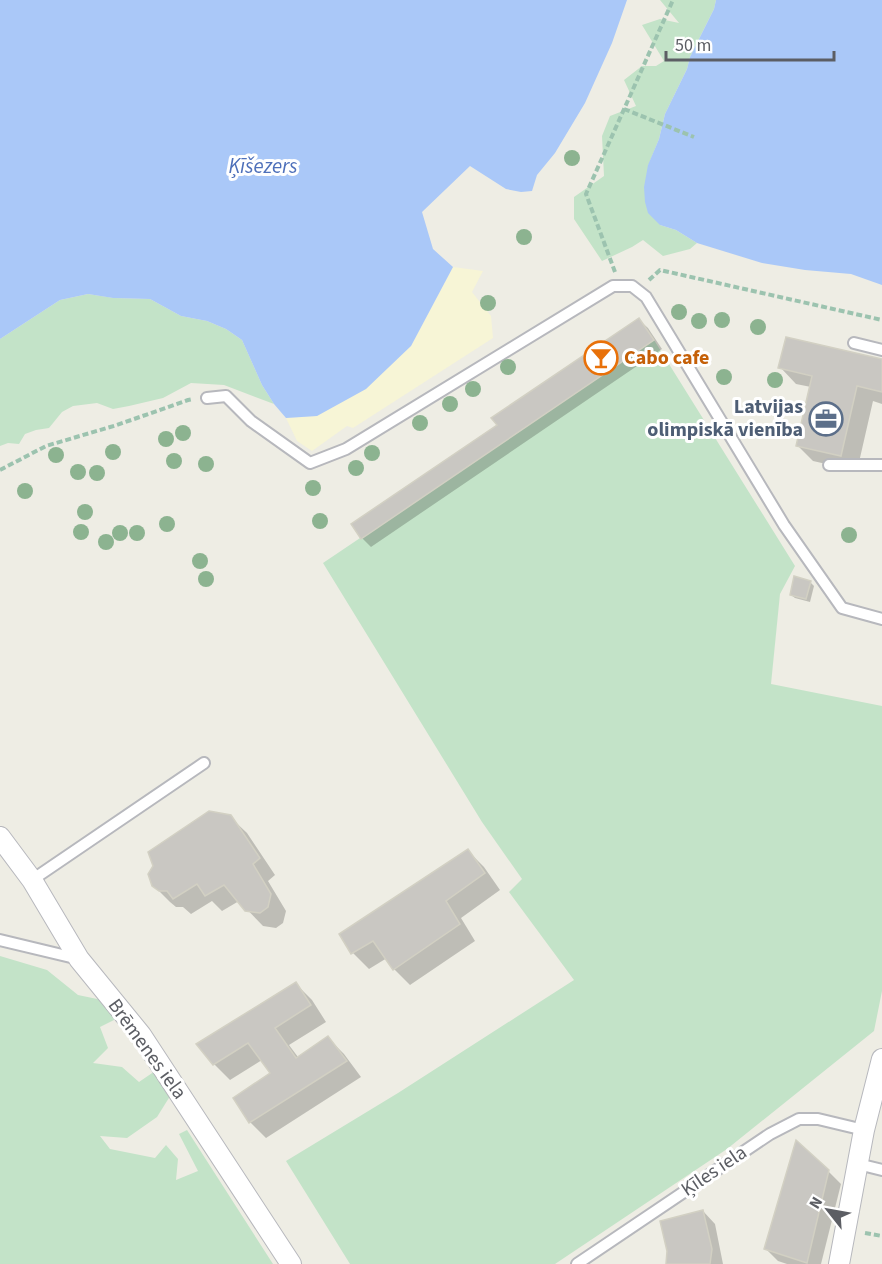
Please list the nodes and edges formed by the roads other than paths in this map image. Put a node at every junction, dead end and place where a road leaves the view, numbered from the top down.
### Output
1 (854, 343) dead end
2 (882, 350) edge
3 (207, 398) road end
4 (830, 465) dead end
5 (882, 465) edge
6 (882, 619) edge
7 (204, 763) dead end
8 (0, 837) edge
9 (32, 880) junction
10 (0, 940) edge
11 (79, 959) junction
12 (882, 1059) edge
13 (864, 1130) junction
14 (858, 1164) junction
15 (882, 1170) edge
16 (291, 1264) edge
17 (577, 1264) edge
18 (839, 1264) edge

1 - 2 lane
3 - 6 lane
4 - 5 lane
7 - 9 lane
8 - 9 street, Brēmenes iela
9 - 11 street, Brēmenes iela
10 - 11 lane
11 - 16 street, Brēmenes iela
12 - 13 street
13 - 14 street
13 - 17 lane, Ķīles iela
14 - 15 lane
14 - 18 street

